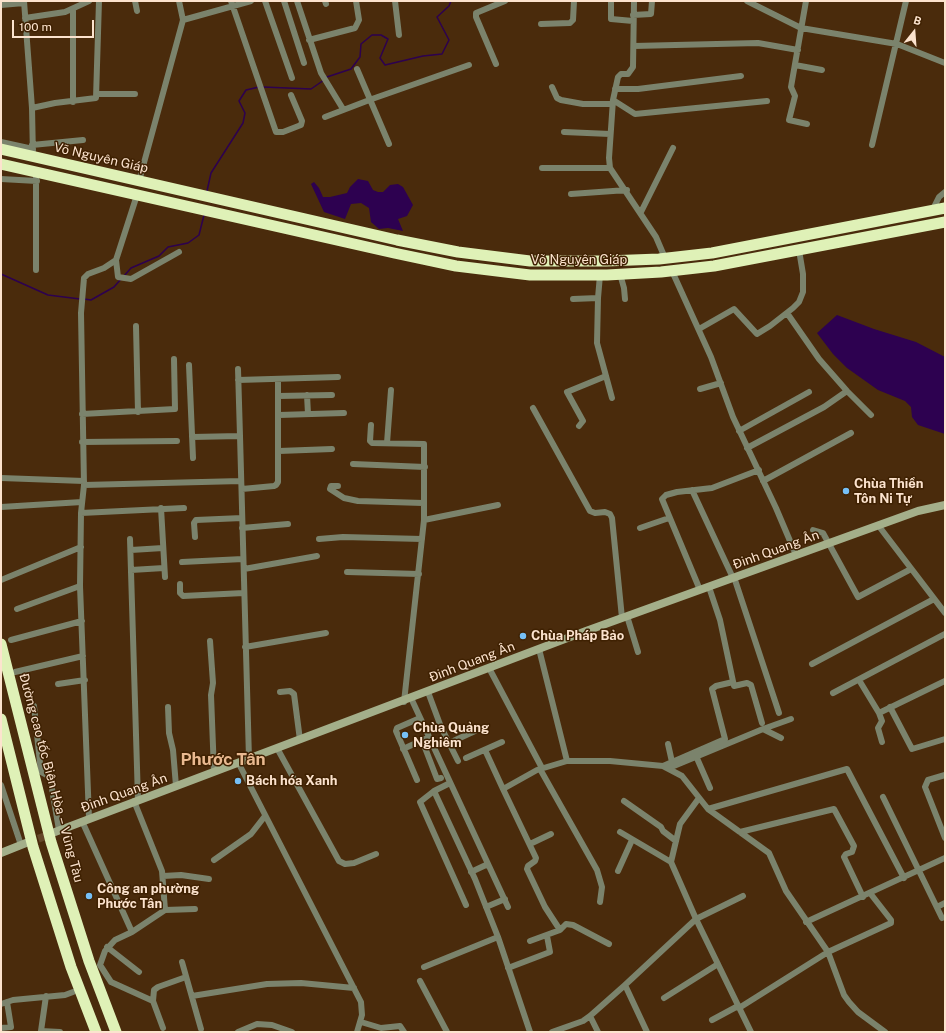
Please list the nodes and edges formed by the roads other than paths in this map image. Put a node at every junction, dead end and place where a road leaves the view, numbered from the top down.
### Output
1 (89, 1) edge
2 (99, 1) edge
3 (135, 1) edge
4 (179, 1) edge
5 (251, 1) edge
6 (265, 1) edge
7 (284, 1) edge
8 (297, 1) edge
9 (356, 1) edge
10 (395, 1) edge
11 (505, 1) edge
12 (574, 1) edge
13 (612, 1) edge
14 (652, 1) edge
15 (747, 1) edge
16 (806, 1) edge
17 (906, 1) edge
18 (24, 2) edge
19 (634, 2) dead end
20 (231, 4) edge
21 (1, 5) edge
22 (73, 9) junction
23 (137, 11) dead end
24 (25, 18) junction
25 (633, 18) junction
26 (182, 20) junction
27 (541, 24) dead end
28 (801, 28) junction
29 (399, 35) dead end
30 (309, 40) junction
31 (897, 44) junction
32 (634, 46) junction
33 (798, 50) junction
34 (304, 63) dead end
35 (945, 63) edge
36 (496, 64) dead end
37 (469, 65) dead end
38 (795, 65) junction
39 (357, 69) dead end
40 (822, 70) dead end
41 (741, 76) dead end
42 (292, 78) dead end
43 (552, 87) dead end
44 (615, 89) junction
45 (97, 94) junction
46 (135, 94) dead end
47 (291, 95) dead end
48 (370, 100) junction
49 (767, 101) dead end
50 (73, 102) junction
51 (613, 102) junction
52 (32, 108) junction
53 (343, 109) junction
54 (325, 117) dead end
55 (808, 124) dead end
56 (564, 132) dead end
57 (610, 134) junction
58 (84, 140) dead end
59 (1, 142) edge
60 (389, 144) dead end
61 (872, 145) dead end
62 (673, 148) dead end
63 (1, 149) edge
64 (33, 150) junction
65 (1, 164) edge
66 (542, 168) dead end
67 (610, 168) junction
68 (36, 176) junction
69 (1, 179) edge
70 (139, 181) junction
71 (627, 190) junction
72 (945, 192) edge
73 (571, 194) dead end
74 (137, 195) junction
75 (945, 208) edge
76 (932, 211) junction
77 (641, 212) junction
78 (945, 222) edge
79 (799, 250) junction
80 (180, 252) dead end
81 (665, 258) junction
82 (116, 260) junction
83 (36, 270) dead end
84 (672, 271) junction
85 (620, 274) junction
86 (600, 275) junction
87 (598, 298) junction
88 (573, 299) dead end
89 (625, 299) dead end
90 (787, 313) junction
91 (136, 326) dead end
92 (699, 329) junction
93 (174, 359) dead end
94 (189, 365) dead end
95 (238, 369) dead end
96 (606, 376) junction
97 (338, 378) dead end
98 (278, 379) junction
99 (238, 380) junction
100 (721, 383) junction
101 (700, 389) dead end
102 (391, 390) dead end
103 (847, 391) junction
104 (809, 392) dead end
105 (307, 395) junction
106 (332, 395) dead end
107 (278, 396) junction
108 (612, 398) dead end
109 (533, 408) dead end
110 (138, 412) junction
111 (344, 413) dead end
112 (82, 414) junction
113 (308, 414) junction
114 (279, 415) junction
115 (871, 415) dead end
116 (371, 425) dead end
117 (579, 426) dead end
118 (739, 431) junction
119 (851, 433) dead end
120 (240, 436) junction
121 (192, 437) junction
122 (177, 441) dead end
123 (82, 442) junction
124 (387, 443) junction
125 (747, 448) junction
126 (332, 449) dead end
127 (279, 451) junction
128 (193, 458) dead end
129 (353, 464) dead end
130 (425, 467) junction
131 (759, 470) junction
132 (1, 478) edge
133 (241, 481) junction
134 (763, 481) junction
135 (84, 483) junction
136 (338, 486) dead end
137 (242, 490) junction
138 (692, 490) junction
139 (82, 502) junction
140 (423, 503) junction
141 (498, 505) dead end
142 (1, 507) edge
143 (944, 507) edge
144 (161, 508) junction
145 (184, 508) dead end
146 (81, 513) junction
147 (242, 518) junction
148 (669, 518) junction
149 (424, 520) junction
150 (288, 524) dead end
151 (878, 525) junction
152 (242, 528) junction
153 (640, 528) dead end
154 (813, 530) dead end
155 (195, 538) dead end
156 (130, 539) dead end
157 (319, 539) dead end
158 (422, 539) junction
159 (828, 544) junction
160 (81, 547) junction
161 (163, 548) junction
162 (131, 550) junction
163 (796, 555) junction
164 (317, 556) dead end
165 (243, 559) junction
166 (182, 562) dead end
167 (164, 568) junction
168 (244, 569) junction
169 (911, 569) junction
170 (131, 570) junction
171 (347, 572) dead end
172 (419, 574) junction
173 (165, 577) dead end
174 (734, 578) junction
175 (1, 580) edge
176 (180, 584) dead end
177 (80, 586) junction
178 (709, 587) junction
179 (700, 590) junction
180 (244, 593) junction
181 (934, 599) junction
182 (17, 609) dead end
183 (945, 613) edge
184 (625, 617) junction
185 (82, 621) junction
186 (326, 633) dead end
187 (945, 634) edge
188 (210, 641) dead end
189 (6, 642) edge
190 (245, 647) junction
191 (539, 650) junction
192 (638, 652) dead end
193 (83, 656) junction
194 (812, 664) dead end
195 (489, 668) junction
196 (15, 672) dead end
197 (85, 680) junction
198 (859, 680) junction
199 (945, 681) edge
200 (733, 682) junction
201 (58, 684) dead end
202 (280, 692) dead end
203 (428, 692) junction
204 (833, 694) dead end
205 (408, 700) junction
206 (34, 706) dead end
207 (168, 706) dead end
208 (890, 707) junction
209 (779, 713) dead end
210 (879, 714) junction
211 (420, 718) junction
212 (791, 719) dead end
213 (1, 720) edge
214 (762, 726) junction
215 (475, 731) dead end
216 (429, 736) junction
217 (781, 738) dead end
218 (945, 739) edge
219 (300, 740) junction
220 (422, 740) junction
221 (502, 742) dead end
222 (882, 742) dead end
223 (449, 743) junction
224 (668, 744) dead end
225 (277, 748) junction
226 (402, 749) junction
227 (485, 750) junction
228 (696, 756) junction
229 (466, 758) dead end
230 (249, 760) junction
231 (458, 761) dead end
232 (567, 761) junction
233 (672, 762) junction
234 (238, 764) junction
235 (666, 767) junction
236 (541, 768) junction
237 (214, 772) junction
238 (945, 775) edge
239 (441, 778) dead end
240 (417, 780) dead end
241 (450, 783) junction
242 (1, 785) edge
243 (176, 786) junction
244 (710, 788) dead end
245 (504, 789) junction
246 (434, 791) junction
247 (883, 797) dead end
248 (699, 798) junction
249 (136, 800) junction
250 (624, 801) dead end
251 (708, 808) junction
252 (266, 816) junction
253 (86, 819) junction
254 (57, 831) joint
255 (620, 832) dead end
256 (740, 832) junction
257 (551, 834) dead end
258 (945, 838) edge
259 (632, 840) junction
260 (676, 841) junction
261 (24, 844) joint
262 (530, 844) junction
263 (1, 853) edge
264 (376, 854) dead end
265 (945, 858) edge
266 (214, 860) dead end
267 (671, 862) junction
268 (488, 864) junction
269 (920, 870) junction
270 (618, 871) dead end
271 (472, 872) junction
272 (163, 876) junction
273 (904, 878) junction
274 (209, 879) dead end
275 (870, 893) junction
276 (743, 896) dead end
277 (863, 897) junction
278 (505, 899) junction
279 (600, 902) dead end
280 (945, 903) edge
281 (466, 905) dead end
282 (486, 907) junction
283 (508, 907) dead end
284 (937, 907) junction
285 (195, 909) dead end
286 (165, 910) junction
287 (942, 918) dead end
288 (696, 920) junction
289 (806, 922) junction
290 (560, 930) junction
291 (132, 932) junction
292 (547, 936) junction
293 (498, 937) junction
294 (530, 941) dead end
295 (609, 944) dead end
296 (107, 947) junction
297 (828, 952) junction
298 (182, 962) dead end
299 (718, 964) junction
300 (424, 967) dead end
301 (508, 968) junction
302 (139, 972) dead end
303 (186, 977) junction
304 (420, 981) dead end
305 (624, 985) junction
306 (354, 988) junction
307 (73, 992) dead end
308 (46, 996) junction
309 (192, 996) junction
310 (664, 998) dead end
311 (153, 1001) junction
312 (8, 1002) junction
313 (1, 1004) edge
314 (739, 1007) junction
315 (590, 1016) junction
316 (712, 1020) dead end
317 (361, 1022) junction
318 (571, 1026) junction
319 (1, 1028) edge
320 (163, 1028) dead end
321 (201, 1029) dead end
322 (60, 1032) edge
323 (96, 1032) edge
324 (116, 1032) edge
325 (238, 1032) edge
326 (292, 1032) edge
327 (357, 1032) edge
328 (404, 1032) edge
329 (447, 1032) edge
330 (530, 1032) edge
331 (552, 1032) edge
332 (574, 1032) edge
333 (598, 1032) edge
334 (647, 1032) edge
335 (750, 1032) edge
336 (885, 1032) edge

1 - 22 street
2 - 45 street
3 - 23 street
4 - 26 street
5 - 20 street
6 - 42 street
7 - 34 street
8 - 30 street
9 - 30 street
10 - 29 street
11 - 36 street
12 - 27 street
13 - 25 street
14 - 25 street
15 - 28 street
16 - 28 street
17 - 31 street
18 - 21 street
18 - 24 street
19 - 25 street
20 - 26 street
20 - 47 street
22 - 24 street
22 - 50 street
24 - 52 street
25 - 32 street
26 - 70 street
28 - 31 street
28 - 33 street
30 - 53 street
31 - 35 street
31 - 61 street
32 - 33 street
32 - 44 street
33 - 38 street
37 - 48 street
38 - 40 street
38 - 55 street
39 - 48 street
41 - 44 street
43 - 51 street
44 - 51 street
45 - 46 street
45 - 50 street
48 - 53 street
48 - 60 street
49 - 51 street
50 - 52 street
51 - 57 street
52 - 64 street
53 - 54 street
56 - 57 street
57 - 67 street
58 - 64 street
59 - 64 street
62 - 77 street
63 - 64 highway, Võ Nguyên Giáp
64 - 70 highway, Võ Nguyên Giáp
65 - 68 highway
66 - 67 street
67 - 71 street
68 - 69 street
68 - 74 highway
68 - 83 street
70 - 81 highway, Võ Nguyên Giáp
71 - 73 street
71 - 77 street
72 - 76 street
74 - 82 street
74 - 86 highway, Võ Nguyên Giáp
75 - 76 highway, Võ Nguyên Giáp
76 - 81 highway, Võ Nguyên Giáp
77 - 81 street
78 - 79 highway, Võ Nguyên Giáp
79 - 84 highway, Võ Nguyên Giáp
79 - 90 street
80 - 82 street
82 - 112 street
84 - 85 highway, Võ Nguyên Giáp
84 - 92 street
85 - 86 highway, Võ Nguyên Giáp
85 - 89 street
86 - 87 street
87 - 88 street
87 - 96 street
90 - 92 street
90 - 103 street
91 - 110 street
92 - 100 street
93 - 110 street
94 - 121 street
95 - 99 street
96 - 108 street
96 - 117 street
97 - 98 street
98 - 99 street
98 - 107 street
99 - 120 street
100 - 101 street
100 - 118 street
102 - 124 street
103 - 115 street
103 - 125 street
104 - 118 street
105 - 106 street
105 - 107 street
105 - 113 street
107 - 114 street
109 - 184 street
110 - 112 street
111 - 113 street
112 - 123 street
113 - 114 street
114 - 127 street
116 - 124 street
118 - 125 street
119 - 134 street
120 - 121 street
120 - 133 street
121 - 128 street
122 - 123 street
123 - 135 street
124 - 130 street
125 - 131 street
126 - 127 street
127 - 137 street
129 - 130 street
130 - 140 street
131 - 134 street
131 - 138 street
132 - 135 street
133 - 135 street
133 - 137 street
134 - 163 street
135 - 139 street
136 - 140 street
137 - 147 street
138 - 148 street
138 - 174 street
139 - 142 street
139 - 146 street
140 - 149 street
141 - 149 street
143 - 151 street, Đinh Quang Ân
144 - 145 street
144 - 146 street
144 - 161 street
146 - 160 street
147 - 152 street
147 - 155 street
148 - 153 street
148 - 179 street
149 - 158 street
150 - 152 street
151 - 159 street, Đinh Quang Ân
151 - 169 street
152 - 165 street
154 - 159 street
156 - 162 street
157 - 158 street
158 - 172 street
159 - 163 street, Đinh Quang Ân
159 - 169 street
160 - 175 street
160 - 177 street
161 - 162 street
161 - 167 street
162 - 170 street
163 - 174 street, Đinh Quang Ân
164 - 168 street
165 - 166 street
165 - 168 street
167 - 170 street
167 - 173 street
168 - 180 street
169 - 181 street
170 - 249 street
171 - 172 street
172 - 205 street
174 - 178 street, Đinh Quang Ân
174 - 209 street
176 - 180 street
177 - 182 street
177 - 185 street
178 - 179 street, Đinh Quang Ân
178 - 200 street
179 - 184 street, Đinh Quang Ân
180 - 190 street
181 - 183 street
181 - 194 street
184 - 191 street, Đinh Quang Ân
184 - 192 street
185 - 189 street
185 - 193 street
186 - 190 street
187 - 198 street
188 - 237 street
189 - 324 highway, Đường cao tốc Biên Hòa – Vũng Tàu
190 - 230 street
191 - 195 street, Đinh Quang Ân
191 - 232 street
193 - 196 street
193 - 197 street
195 - 203 street, Đinh Quang Ân
195 - 236 street
197 - 201 street
197 - 253 street
198 - 204 street
198 - 210 street
199 - 208 street
200 - 214 street
200 - 233 street
202 - 219 street
203 - 205 street, Đinh Quang Ân
203 - 223 street
205 - 211 street
205 - 219 street, Đinh Quang Ân
206 - 254 street
207 - 243 street
208 - 210 street
208 - 218 street
210 - 222 street
211 - 216 street
211 - 226 street
212 - 214 street
213 - 323 highway
214 - 217 street
214 - 228 street
215 - 223 street
216 - 220 street
216 - 241 street
219 - 225 street, Đinh Quang Ân
220 - 226 street
220 - 239 street
221 - 227 street
223 - 231 street
224 - 233 street
225 - 230 street, Đinh Quang Ân
225 - 264 street
226 - 240 street
227 - 229 street
227 - 245 street
228 - 235 street
228 - 244 street
230 - 234 street, Đinh Quang Ân
232 - 235 street
232 - 236 street
233 - 235 street
234 - 237 street, Đinh Quang Ân
234 - 252 street
235 - 248 street
236 - 245 street
236 - 279 street
237 - 243 street, Đinh Quang Ân
238 - 258 street
241 - 246 street
241 - 268 street
242 - 261 street
243 - 249 street, Đinh Quang Ân
245 - 262 street
246 - 271 street
246 - 281 street
247 - 269 street
248 - 251 street
248 - 260 street
249 - 253 street, Đinh Quang Ân
249 - 272 street
250 - 260 street
251 - 256 street
251 - 273 street
252 - 266 street
252 - 306 street
253 - 254 street, Đinh Quang Ân
253 - 291 street
255 - 259 street
256 - 277 street
256 - 289 street
257 - 262 street
259 - 267 street
259 - 270 street
260 - 267 street
261 - 263 street
262 - 290 street
265 - 269 street
267 - 288 street
268 - 271 street
268 - 278 street
269 - 273 street
269 - 284 street
271 - 282 street
272 - 274 street
272 - 286 street
273 - 275 street
275 - 277 street
275 - 297 street
276 - 288 street
277 - 289 street
278 - 282 street
278 - 283 street
280 - 284 street
282 - 293 street
284 - 287 street
285 - 286 street
286 - 291 street
288 - 299 street
288 - 305 street
289 - 297 street
290 - 292 street
290 - 295 street
291 - 296 street
292 - 294 street
292 - 301 street
293 - 300 street
293 - 301 street
296 - 302 street
296 - 311 street
297 - 314 street
297 - 336 street
298 - 303 street
299 - 310 street
299 - 314 street
301 - 330 street
303 - 309 street
303 - 311 street
304 - 329 street
305 - 315 street
305 - 334 street
306 - 309 street
306 - 317 street
307 - 308 street
308 - 312 street
308 - 322 street
309 - 321 street
311 - 320 street
312 - 313 street
312 - 319 street
314 - 316 street
314 - 335 street
315 - 318 street
315 - 333 street
317 - 327 street
317 - 328 street
318 - 331 street
318 - 332 street
325 - 326 street

